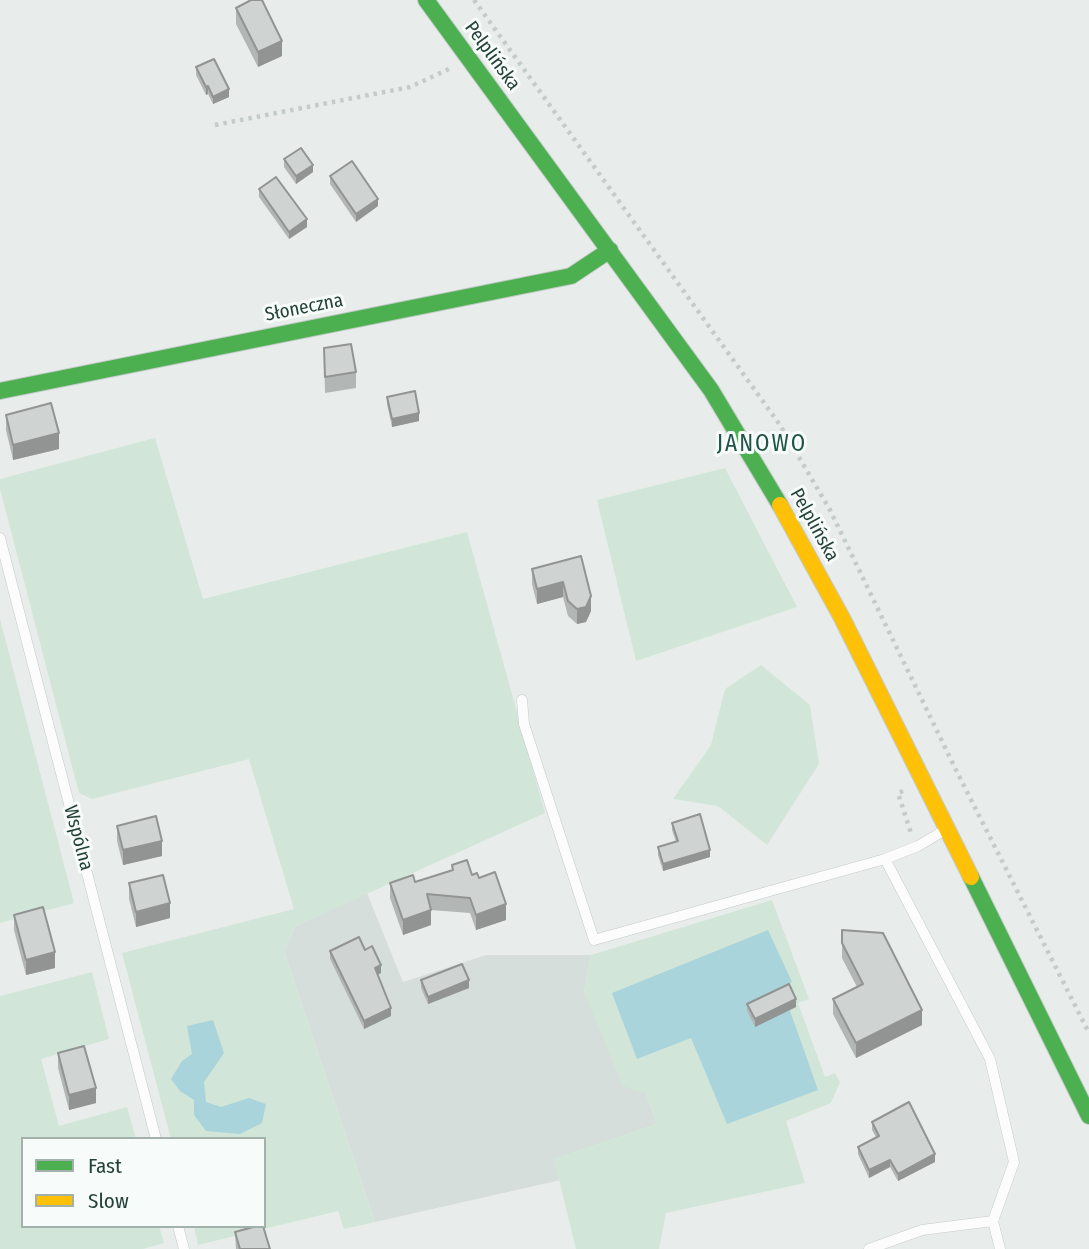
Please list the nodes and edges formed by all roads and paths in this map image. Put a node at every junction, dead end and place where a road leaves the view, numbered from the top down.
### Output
1 (426, 0) edge
2 (462, 51) junction
3 (215, 125) dead end
4 (610, 250) junction
5 (0, 391) edge
6 (0, 538) edge
7 (522, 700) dead end
8 (945, 830) junction
9 (885, 859) junction
10 (1089, 1116) edge
11 (155, 1137) edge
12 (993, 1221) junction
13 (179, 1228) edge
14 (184, 1249) edge
15 (869, 1249) edge
16 (1000, 1249) edge

1 - 2 main road, Pelplińska
2 - 3 path
2 - 4 main road, Pelplińska
4 - 5 main road, Słoneczna
4 - 8 main road, Pelplińska
6 - 11 lane, Wspólna
7 - 9 lane
8 - 9 lane
8 - 10 main road, Pelplińska
9 - 12 lane
12 - 15 lane
12 - 16 lane
13 - 14 lane

